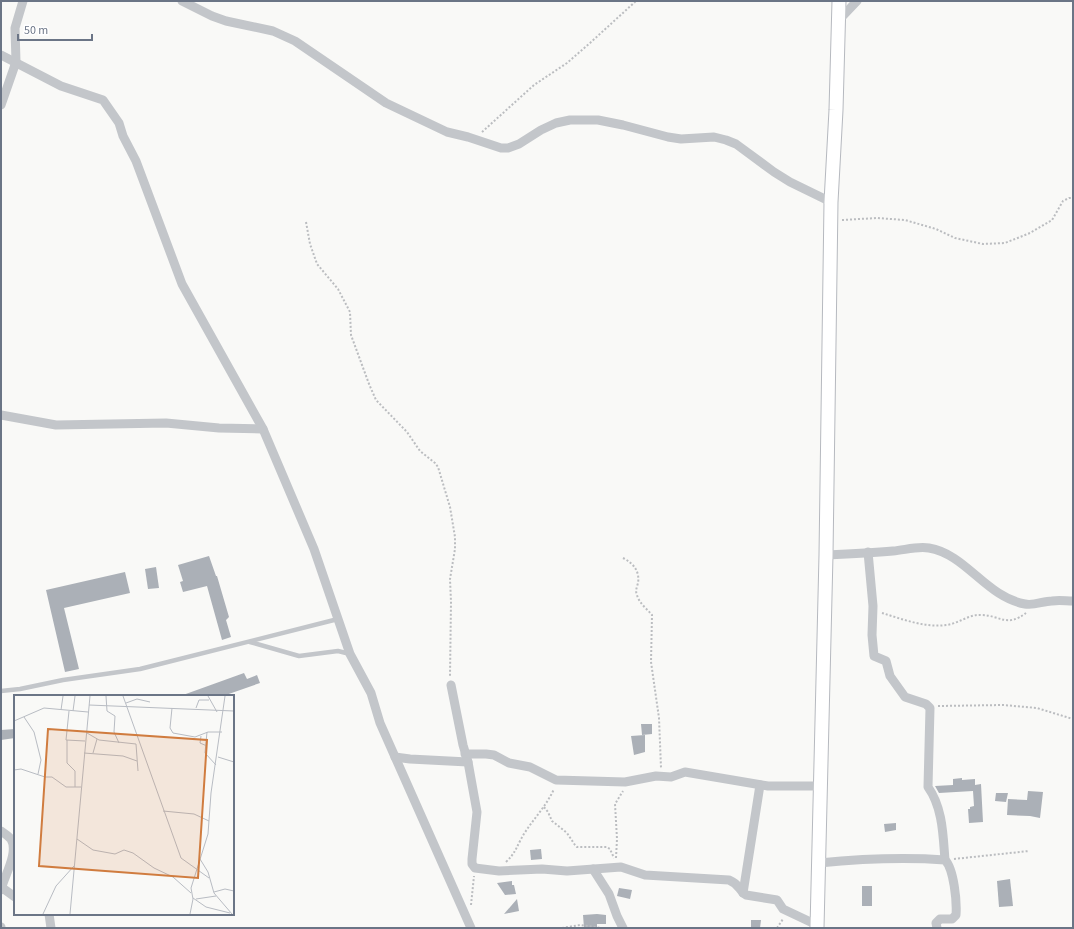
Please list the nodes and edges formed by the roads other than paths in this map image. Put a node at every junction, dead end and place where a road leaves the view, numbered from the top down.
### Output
1 (23, 1) edge
2 (182, 1) edge
3 (839, 1) edge
4 (857, 1) edge
5 (839, 20) junction
6 (1, 55) edge
7 (16, 62) junction
8 (1, 105) edge
9 (831, 202) junction
10 (1, 415) edge
11 (263, 429) junction
12 (868, 552) junction
13 (826, 555) junction
14 (1073, 601) edge
15 (338, 619) junction
16 (249, 642) junction
17 (350, 654) junction
18 (451, 685) road end
19 (1, 691) edge
20 (395, 757) junction
21 (466, 758) junction
22 (410, 759) junction
23 (401, 772) junction
24 (760, 785) junction
25 (820, 786) junction
26 (1, 831) edge
27 (945, 860) junction
28 (819, 863) junction
29 (593, 869) junction
30 (1, 889) edge
31 (743, 893) junction
32 (14, 896) edge
33 (49, 915) edge
34 (470, 926) edge
35 (817, 926) edge
36 (51, 928) edge
37 (623, 928) edge
38 (937, 928) edge

1 - 7 street
2 - 9 street
3 - 5 main road
4 - 5 street
5 - 9 main road
6 - 7 street
7 - 8 street
7 - 11 street
9 - 13 main road
10 - 11 street
11 - 15 street
12 - 13 street
12 - 14 street
12 - 27 street
13 - 25 main road
15 - 16 lane
15 - 17 street
16 - 17 lane
16 - 19 lane
17 - 20 street
18 - 21 street
20 - 22 street
20 - 23 street
21 - 22 street
21 - 24 street
21 - 29 street
22 - 23 street
23 - 34 street
24 - 25 street
24 - 31 street
25 - 28 main road
26 - 30 street
27 - 28 street
27 - 38 street
28 - 35 main road
29 - 31 street
29 - 37 street
30 - 32 street
31 - 35 street
33 - 36 street

